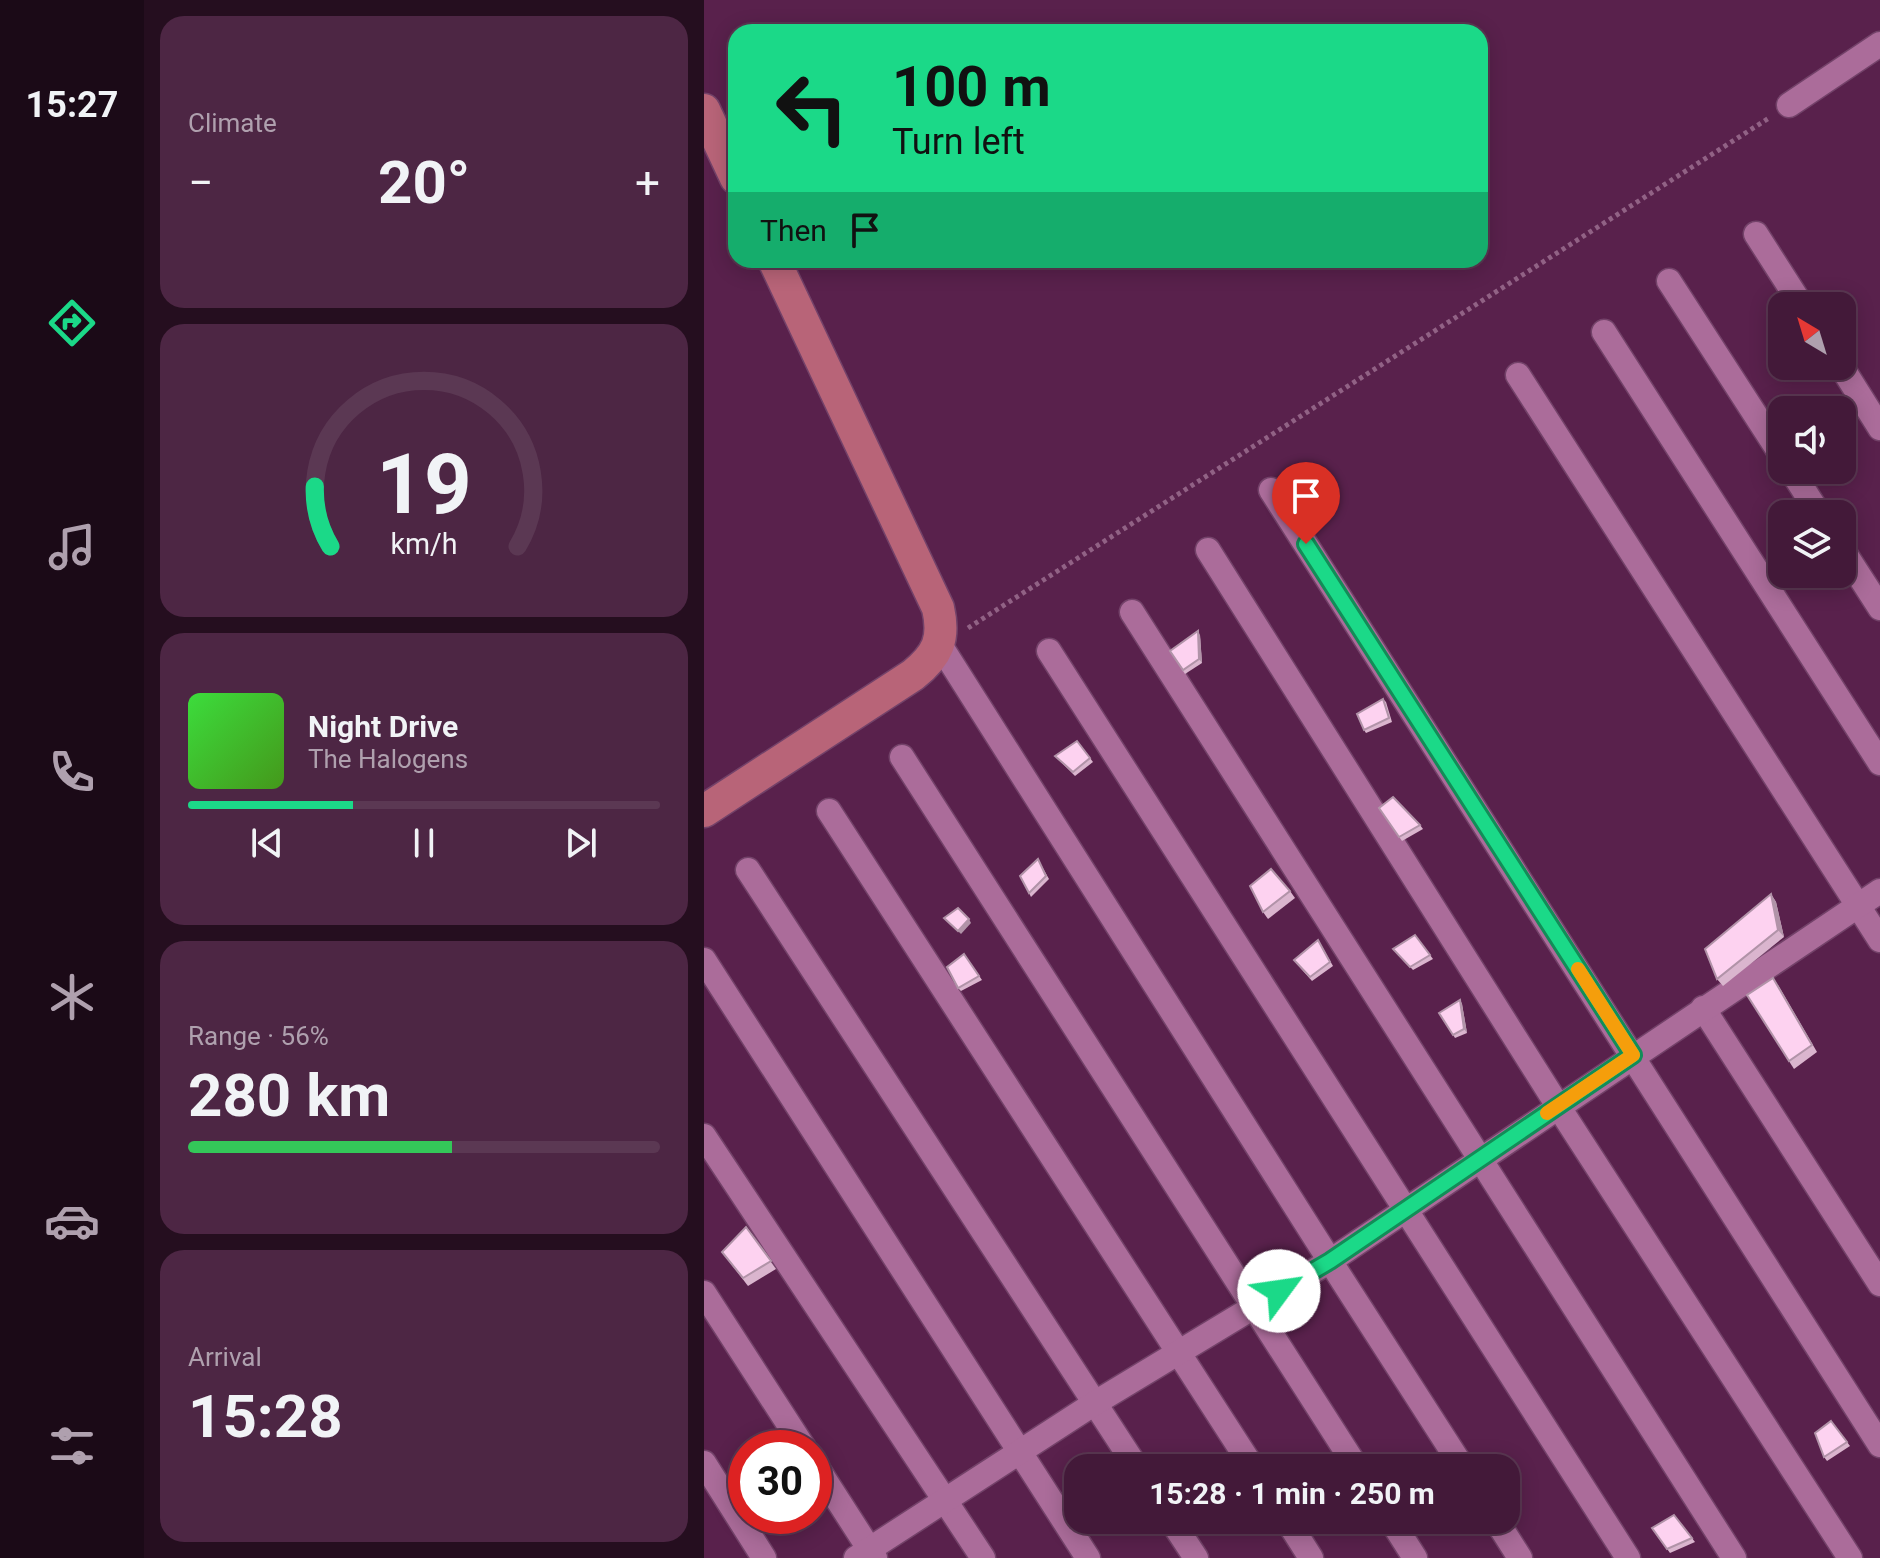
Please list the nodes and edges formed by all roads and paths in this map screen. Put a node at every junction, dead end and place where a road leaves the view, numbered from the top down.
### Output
1 (1880, 44) edge
2 (1789, 105) joint
3 (704, 110) edge
4 (728, 161) edge
5 (1756, 234) dead end
6 (778, 268) edge
7 (1669, 281) dead end
8 (1793, 292) edge
9 (1604, 332) dead end
10 (1518, 375) dead end
11 (1850, 380) edge
12 (1880, 428) edge
13 (1768, 434) edge
14 (1271, 490) dead end
15 (1208, 550) dead end
16 (1856, 571) edge
17 (1880, 608) edge
18 (1132, 612) dead end
19 (940, 645) junction
20 (1049, 651) dead end
21 (902, 757) dead end
22 (1880, 763) edge
23 (704, 811) edge
24 (829, 811) dead end
25 (748, 870) dead end
26 (1880, 891) edge
27 (1858, 905) junction
28 (1880, 940) edge
29 (704, 960) edge
30 (1703, 1008) junction
31 (1633, 1055) junction
32 (1558, 1106) junction
33 (704, 1136) edge
34 (1481, 1159) junction
35 (1406, 1208) junction
36 (1330, 1261) junction
37 (1880, 1284) edge
38 (704, 1293) edge
39 (1254, 1306) junction
40 (1178, 1352) junction
41 (1095, 1403) junction
42 (792, 1430) edge
43 (1880, 1445) edge
44 (1021, 1453) junction
45 (1128, 1454) edge
46 (1244, 1454) edge
47 (1348, 1454) edge
48 (1454, 1454) edge
49 (704, 1463) edge
50 (832, 1494) edge
51 (945, 1500) junction
52 (1180, 1534) edge
53 (1296, 1534) edge
54 (1400, 1534) edge
55 (1505, 1534) edge
56 (867, 1555) edge
57 (764, 1558) edge
58 (983, 1558) edge
59 (1088, 1558) edge
60 (1196, 1558) edge
61 (1311, 1558) edge
62 (1415, 1558) edge
63 (1520, 1558) edge
64 (1628, 1558) edge
65 (1734, 1558) edge
66 (1850, 1558) edge

1 - 2 street
2 - 19 path
3 - 4 main road
5 - 8 street
6 - 19 main road
7 - 13 street
9 - 22 street
10 - 27 street
11 - 12 street
14 - 31 street
15 - 32 street
16 - 17 street
18 - 34 street
19 - 23 main road
19 - 36 street
20 - 35 street
21 - 39 street
24 - 40 street
25 - 41 street
26 - 27 street
27 - 28 street
27 - 30 street
29 - 44 street
30 - 31 street
30 - 37 street
31 - 32 street
31 - 43 street
32 - 34 street
32 - 66 street
33 - 51 street
34 - 35 street
34 - 65 street
35 - 36 street
35 - 64 street
36 - 39 street
36 - 48 street
38 - 42 street
39 - 40 street
39 - 47 street
40 - 41 street
40 - 46 street
41 - 44 street
41 - 45 street
44 - 51 street
44 - 59 street
49 - 57 street
50 - 56 street
51 - 56 street
51 - 58 street
52 - 60 street
53 - 61 street
54 - 62 street
55 - 63 street

